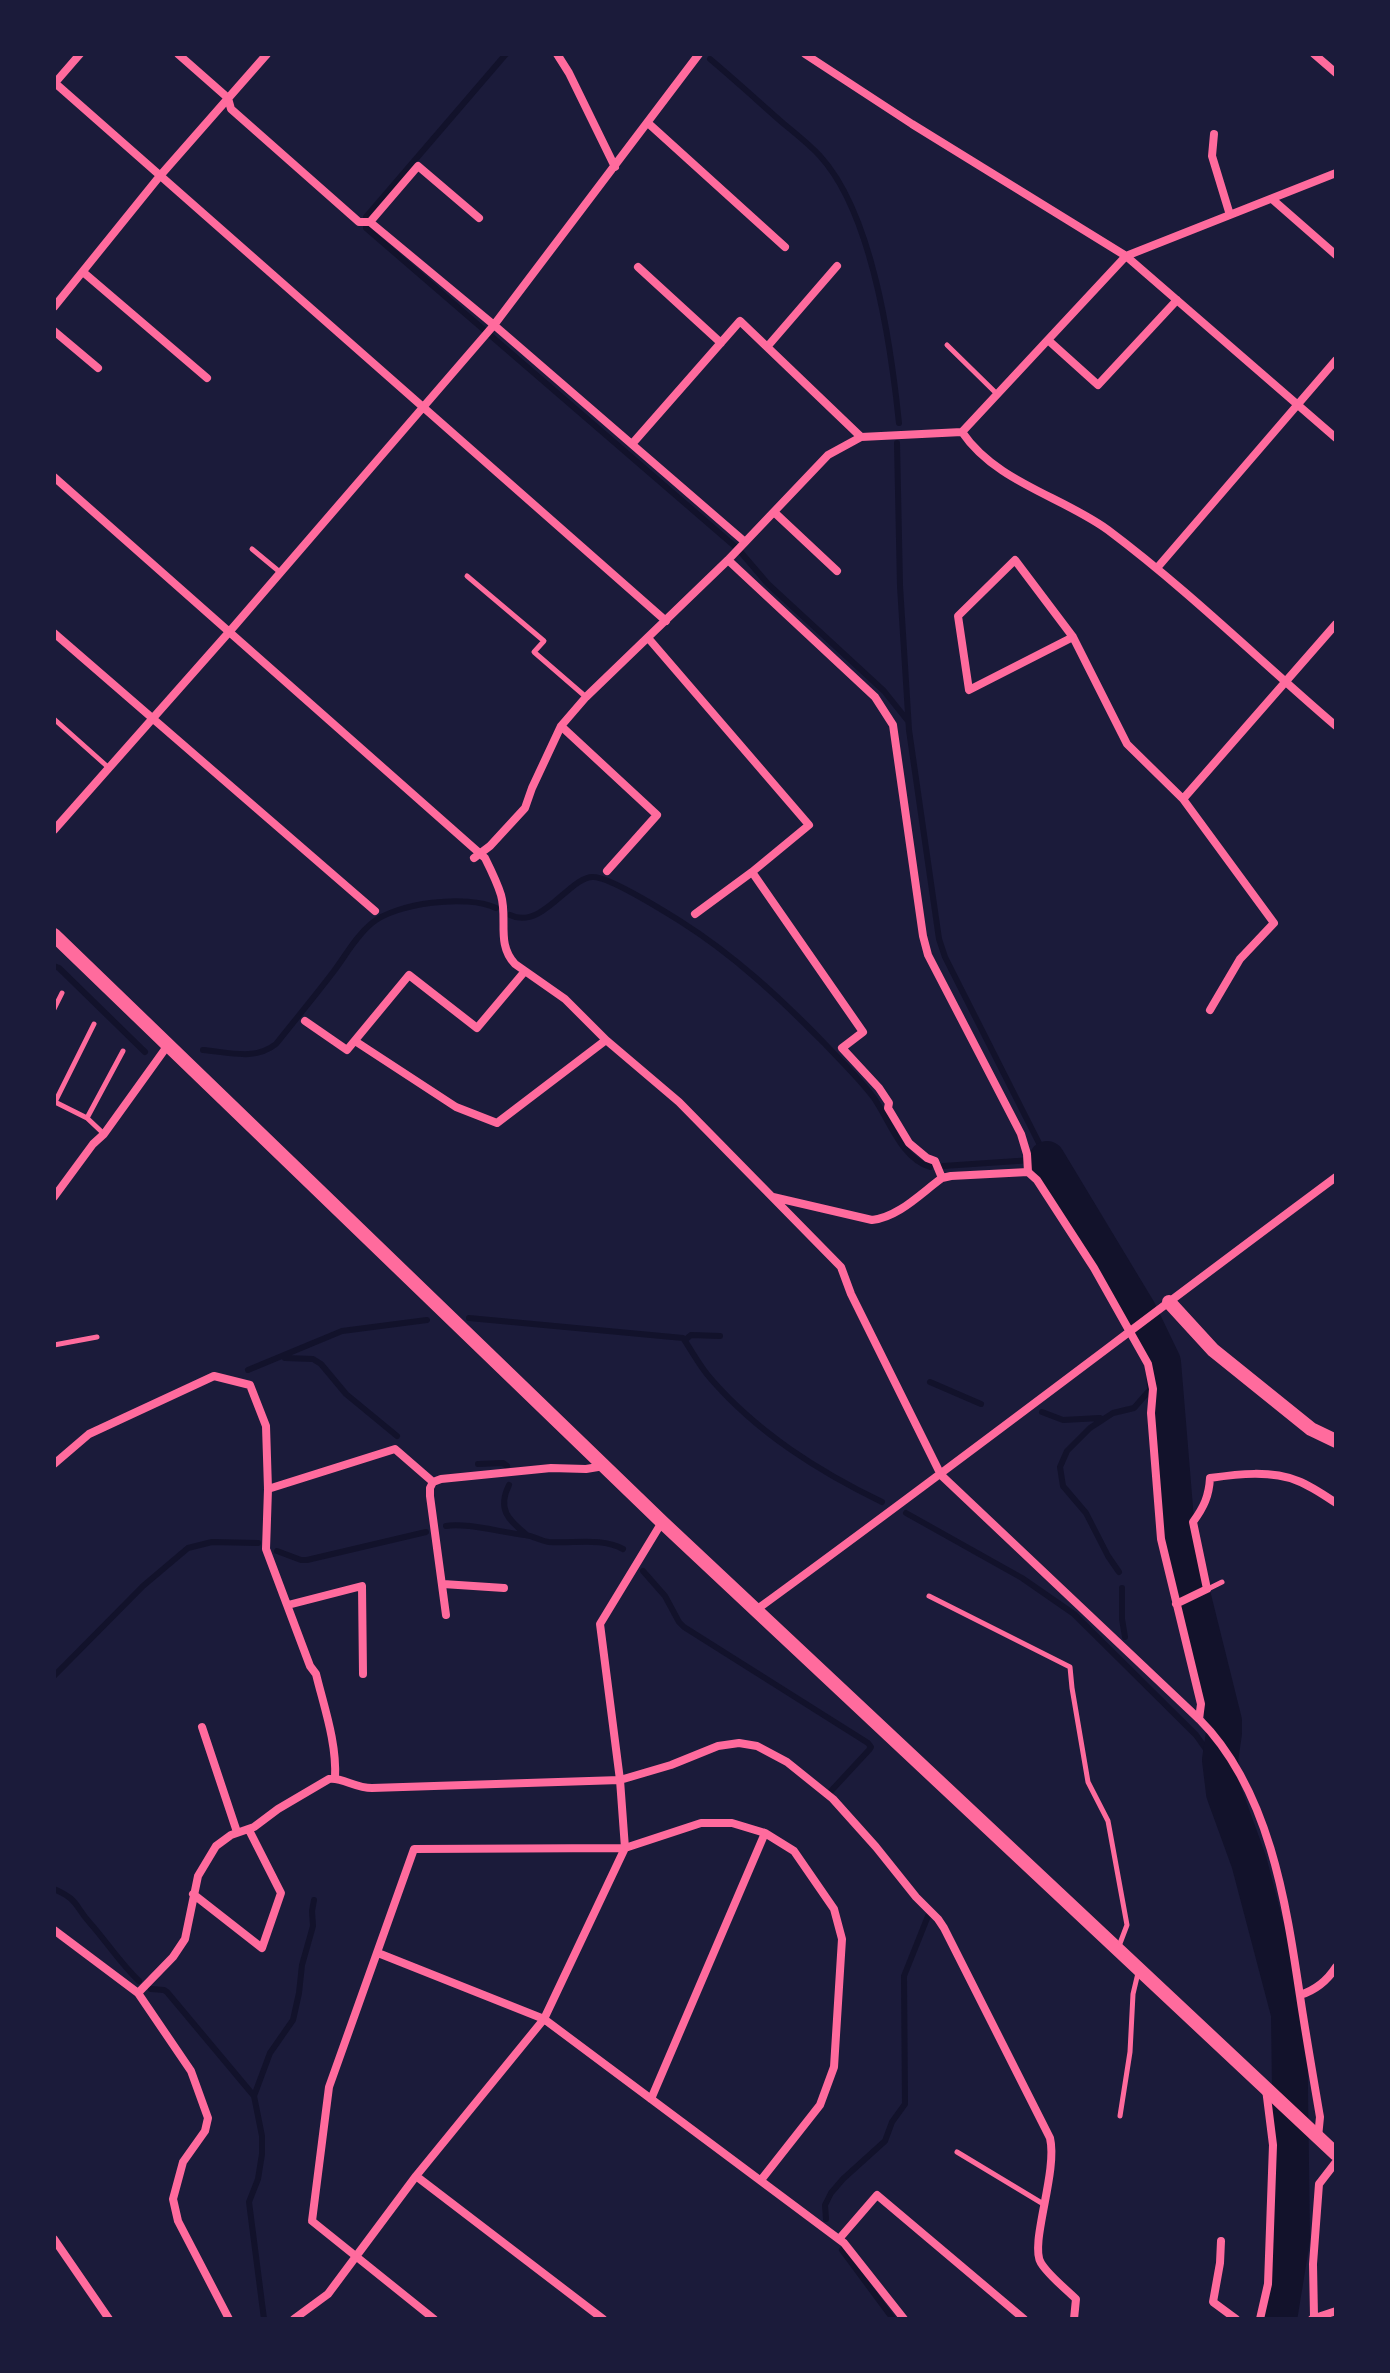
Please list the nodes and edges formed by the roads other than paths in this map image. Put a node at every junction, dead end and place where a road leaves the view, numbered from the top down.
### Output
1 (80, 54) edge
2 (178, 54) edge
3 (267, 54) edge
4 (557, 54) edge
5 (699, 54) edge
6 (805, 54) edge
7 (1314, 54) edge
8 (1336, 73) edge
9 (54, 83) edge
10 (228, 98) junction
11 (648, 123) junction
12 (1214, 134) dead end
13 (615, 167) junction
14 (1336, 173) edge
15 (159, 177) junction
16 (1272, 199) junction
17 (1230, 215) junction
18 (479, 218) dead end
19 (370, 222) junction
20 (785, 247) dead end
21 (1336, 255) edge
22 (1126, 256) junction
23 (837, 266) dead end
24 (638, 267) dead end
25 (83, 272) junction
26 (1177, 300) junction
27 (54, 307) edge
28 (494, 325) junction
29 (54, 331) edge
30 (1048, 340) junction
31 (721, 343) junction
32 (947, 345) dead end
33 (767, 347) junction
34 (1336, 360) edge
35 (98, 368) dead end
36 (207, 378) dead end
37 (997, 394) junction
38 (1297, 405) junction
39 (423, 409) junction
40 (962, 432) junction
41 (861, 437) junction
42 (1336, 438) edge
43 (632, 444) junction
44 (54, 477) edge
45 (774, 512) junction
46 (745, 542) junction
47 (252, 549) dead end
48 (728, 560) junction
49 (1157, 568) junction
50 (837, 571) dead end
51 (281, 573) junction
52 (467, 576) dead end
53 (666, 621) junction
54 (1336, 624) edge
55 (230, 631) junction
56 (54, 633) edge
57 (1073, 637) junction
58 (649, 639) junction
59 (1285, 682) junction
60 (586, 697) junction
61 (153, 718) junction
62 (54, 719) edge
63 (561, 726) junction
64 (1336, 726) edge
65 (109, 768) junction
66 (1183, 799) junction
67 (54, 830) edge
68 (478, 856) junction
69 (607, 871) dead end
70 (752, 872) junction
71 (375, 911) dead end
72 (695, 914) dead end
73 (57, 941) edge
74 (525, 971) junction
75 (62, 993) dead end
76 (54, 1009) edge
77 (1210, 1010) dead end
78 (305, 1021) dead end
79 (94, 1024) dead end
80 (606, 1040) junction
81 (355, 1041) junction
82 (168, 1045) junction
83 (123, 1051) dead end
84 (55, 1102) edge
85 (87, 1118) junction
86 (104, 1134) junction
87 (1027, 1163) junction
88 (1336, 1177) edge
89 (942, 1178) junction
90 (54, 1197) edge
91 (772, 1197) junction
92 (1164, 1305) junction
93 (1132, 1329) junction
94 (97, 1337) dead end
95 (54, 1345) edge
96 (1336, 1441) edge
97 (54, 1464) edge
98 (605, 1466) junction
99 (941, 1475) junction
100 (433, 1482) junction
101 (268, 1489) junction
102 (1336, 1503) edge
103 (662, 1522) junction
104 (1222, 1582) dead end
105 (443, 1584) junction
106 (504, 1588) dead end
107 (1205, 1590) junction
108 (929, 1596) dead end
109 (1179, 1602) junction
110 (288, 1605) junction
111 (756, 1610) junction
112 (446, 1615) dead end
113 (363, 1674) dead end
114 (1199, 1719) junction
115 (202, 1727) dead end
116 (335, 1778) junction
117 (620, 1780) junction
118 (249, 1830) junction
119 (237, 1832) junction
120 (765, 1833) junction
121 (625, 1848) junction
122 (193, 1894) junction
123 (54, 1930) edge
124 (1118, 1949) junction
125 (378, 1953) junction
126 (1336, 1967) edge
127 (1139, 1968) junction
128 (138, 1993) junction
129 (1300, 1995) junction
130 (544, 2019) junction
131 (1271, 2092) junction
132 (651, 2099) junction
133 (1120, 2116) dead end
134 (1318, 2137) junction
135 (957, 2152) dead end
136 (1336, 2154) edge
137 (1336, 2162) edge
138 (416, 2176) junction
139 (761, 2180) junction
140 (1045, 2206) junction
141 (54, 2239) edge
142 (839, 2239) junction
143 (1221, 2241) dead end
144 (355, 2256) junction
145 (1336, 2311) edge
146 (1313, 2318) edge
147 (109, 2319) edge
148 (229, 2319) edge
149 (294, 2319) edge
150 (434, 2319) edge
151 (603, 2319) edge
152 (904, 2319) edge
153 (1024, 2319) edge
154 (1074, 2319) edge
155 (1236, 2319) edge
156 (1260, 2319) edge

1 - 9 street
2 - 10 street
3 - 10 street
4 - 13 street
5 - 11 street
6 - 22 street
7 - 8 street
9 - 15 street
10 - 15 street
10 - 19 street
11 - 13 street
11 - 20 street
12 - 17 street
13 - 28 street
14 - 16 street
15 - 25 street
15 - 39 street
16 - 17 street
16 - 21 street
17 - 22 street
18 - 19 street
19 - 28 street
22 - 26 street
22 - 30 street
23 - 33 street
24 - 31 street
25 - 27 street
25 - 36 street
26 - 30 street
26 - 38 street
28 - 39 street
28 - 43 street
29 - 35 street
30 - 37 street
31 - 33 street
31 - 43 street
32 - 37 lane
33 - 41 street
34 - 38 street
37 - 40 street
38 - 42 street
38 - 49 street
39 - 51 street
39 - 53 street
40 - 41 street
40 - 49 street
41 - 45 street
43 - 46 street
44 - 55 street
45 - 46 street
45 - 50 street
46 - 48 street
47 - 51 lane
48 - 53 street
48 - 87 street
49 - 59 street
51 - 55 street
52 - 60 lane
53 - 58 street
54 - 59 street
55 - 61 street
55 - 68 street
56 - 61 street
57 - 57 street
57 - 66 street
58 - 60 street
58 - 70 street
59 - 64 street
59 - 66 street
60 - 63 street
61 - 65 street
61 - 71 street
62 - 65 lane
63 - 68 street
63 - 69 street
65 - 67 street
66 - 77 street
68 - 74 street
70 - 72 street
70 - 89 street
73 - 82 street
74 - 80 street
74 - 81 street
75 - 76 lane
78 - 81 street
79 - 84 lane
80 - 81 street
80 - 91 street
82 - 86 street
82 - 98 street
83 - 85 lane
84 - 85 lane
85 - 86 lane
86 - 90 street
87 - 89 street
87 - 93 street
88 - 92 street
89 - 91 street
91 - 99 street
92 - 93 street
92 - 96 street
93 - 99 street
93 - 109 street
94 - 95 lane
97 - 101 street
98 - 100 street
98 - 103 street
99 - 111 street
99 - 114 street
100 - 101 street
100 - 105 street
101 - 110 street
102 - 107 street
103 - 111 street
103 - 117 street
104 - 107 lane
105 - 106 street
105 - 112 street
107 - 109 street
108 - 124 lane
109 - 114 street
110 - 113 street
110 - 116 street
111 - 124 street
114 - 129 street
115 - 119 street
116 - 117 street
116 - 118 street
117 - 121 street
117 - 140 street
118 - 119 street
118 - 122 street
119 - 122 street
120 - 121 street
120 - 132 street
120 - 139 street
121 - 125 street
121 - 130 street
122 - 128 street
123 - 128 street
124 - 127 street
125 - 130 street
125 - 144 street
126 - 129 street
127 - 131 street
127 - 133 lane
128 - 148 street
129 - 134 street
130 - 132 street
130 - 138 street
131 - 134 street
131 - 156 street
132 - 139 street
134 - 136 street
135 - 140 lane
137 - 146 street
138 - 144 street
138 - 151 street
139 - 142 street
140 - 154 street
141 - 147 street
142 - 152 street
142 - 153 street
143 - 155 street
144 - 149 street
144 - 150 street
145 - 146 street

